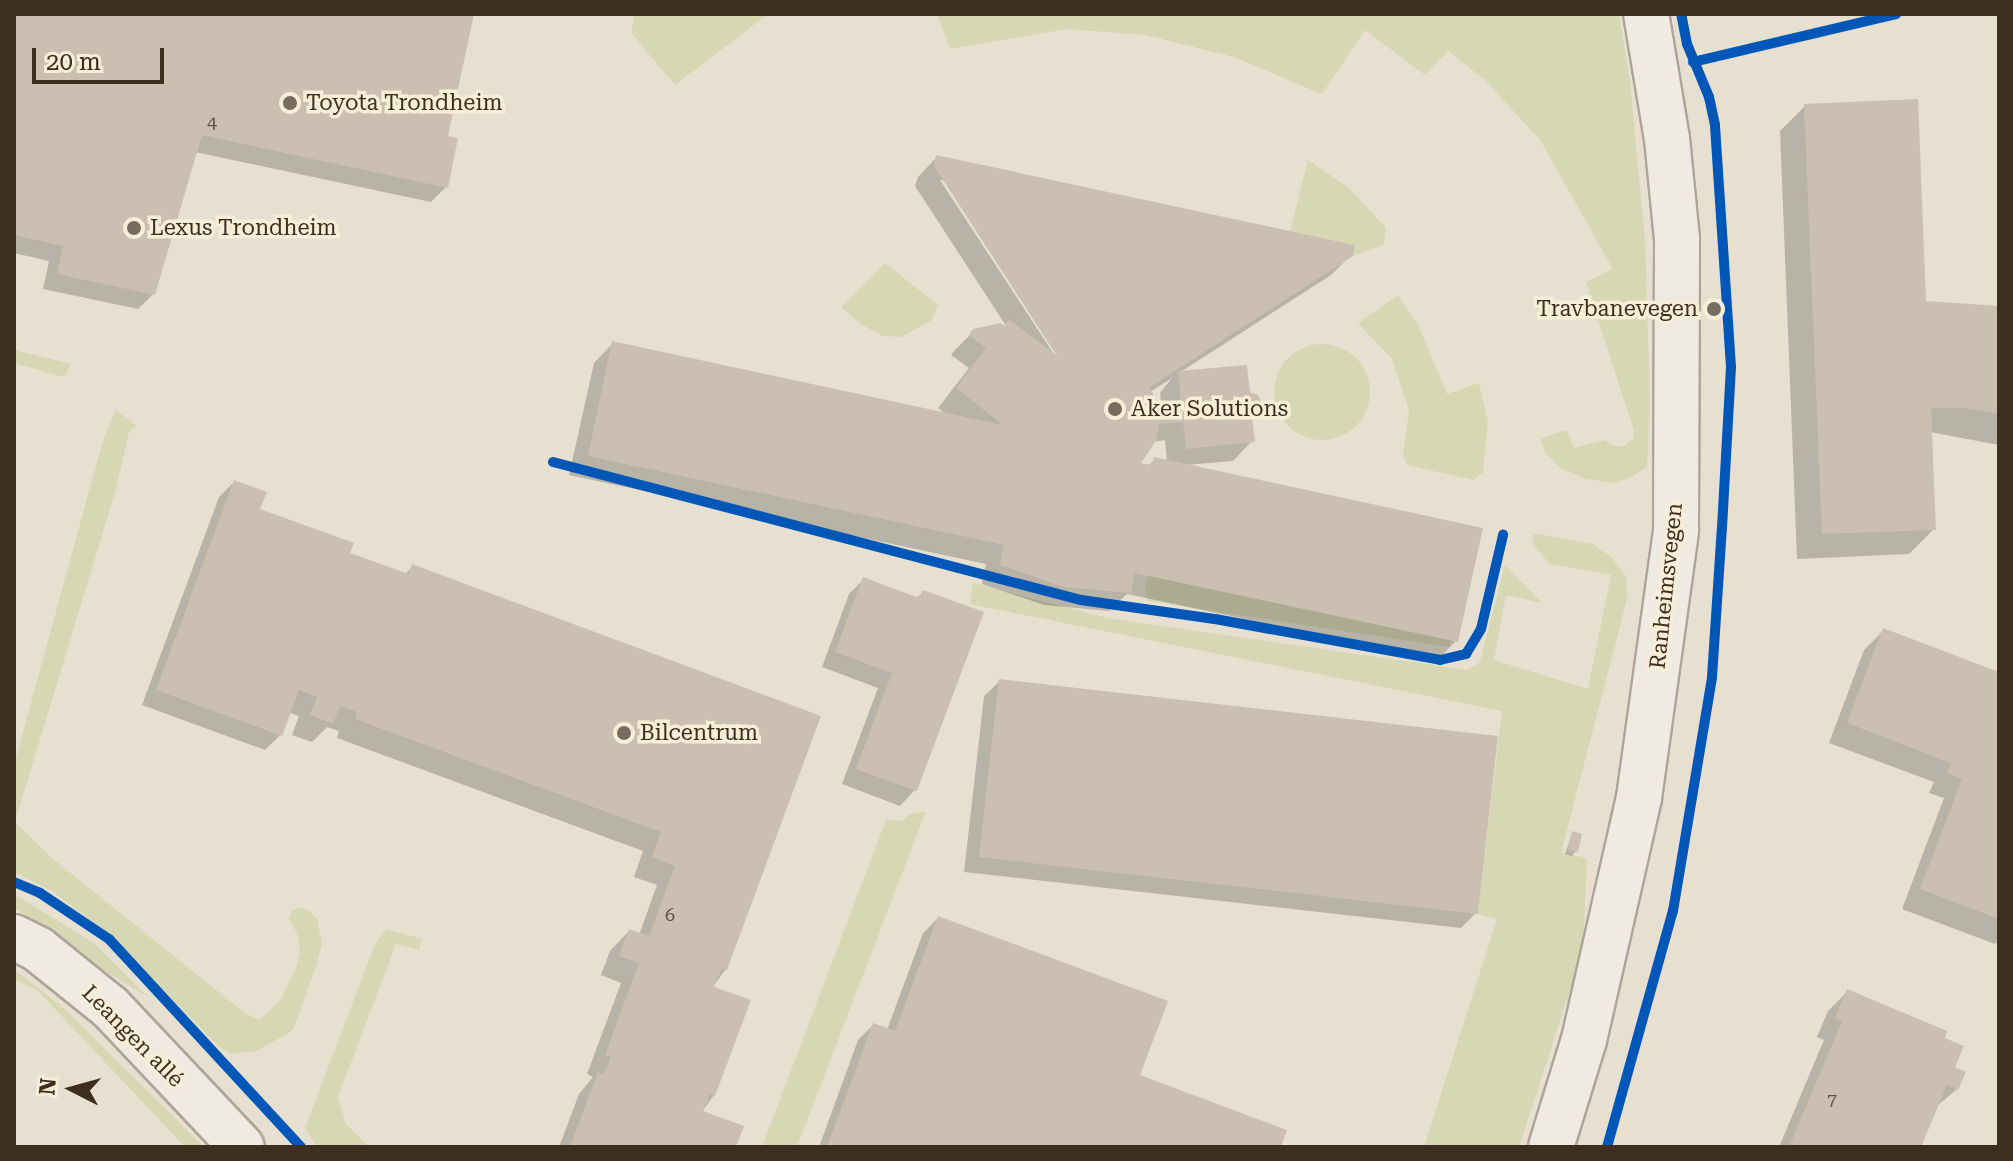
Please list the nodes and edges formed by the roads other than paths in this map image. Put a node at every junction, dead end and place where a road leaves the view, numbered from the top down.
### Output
1 (1646, 14) edge
2 (14, 937) edge
3 (242, 1147) edge
4 (1551, 1147) edge

1 - 4 street, Ranheimsvegen
2 - 3 street, Leangen allé

